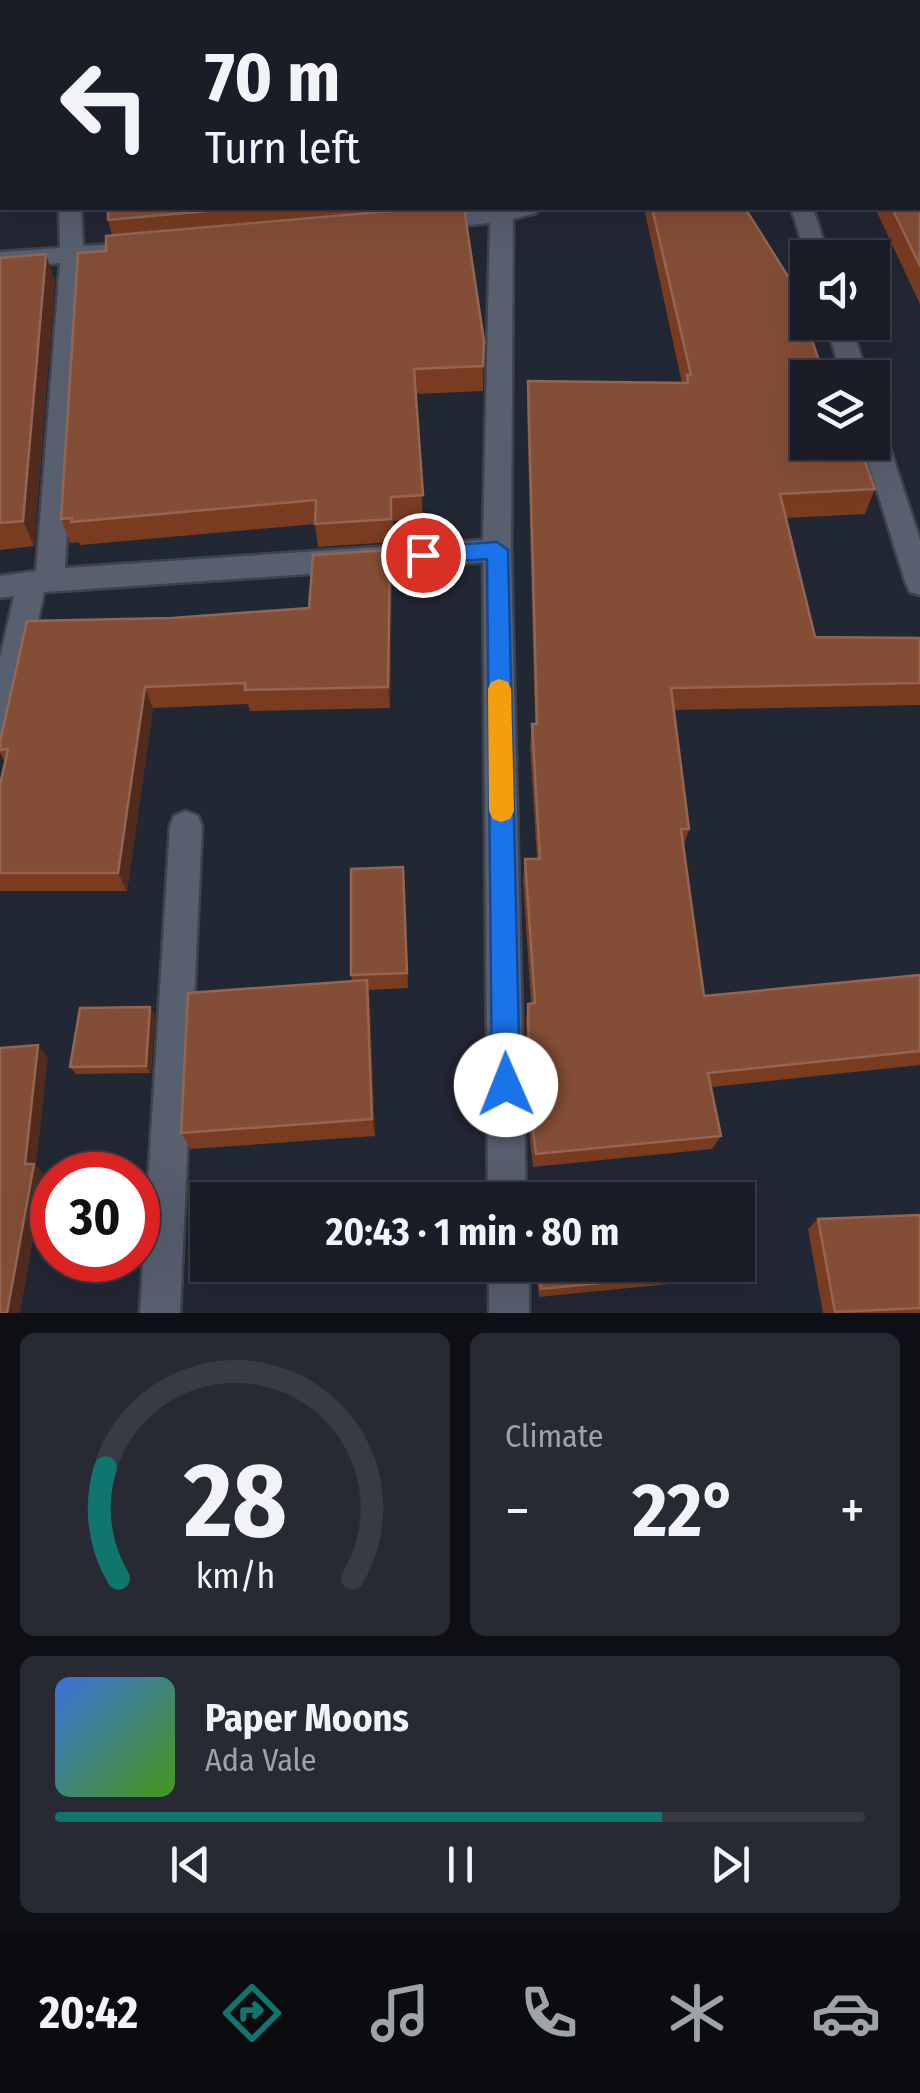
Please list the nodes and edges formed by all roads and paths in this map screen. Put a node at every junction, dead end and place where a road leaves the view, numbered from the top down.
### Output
1 (70, 210) edge
2 (511, 210) edge
3 (803, 210) edge
4 (405, 224) edge
5 (812, 240) edge
6 (150, 248) edge
7 (72, 255) junction
8 (0, 260) edge
9 (881, 460) edge
10 (497, 550) junction
11 (41, 582) junction
12 (920, 584) edge
13 (0, 587) edge
14 (0, 727) edge
15 (186, 826) dead end
16 (508, 1182) edge
17 (508, 1282) edge
18 (160, 1313) edge
19 (509, 1313) edge

1 - 7 street
2 - 4 street
2 - 10 street
3 - 5 street
6 - 7 street
7 - 8 street
7 - 11 street
9 - 12 street
10 - 11 street
10 - 16 street
11 - 13 street
11 - 14 street
15 - 18 street
17 - 19 street

